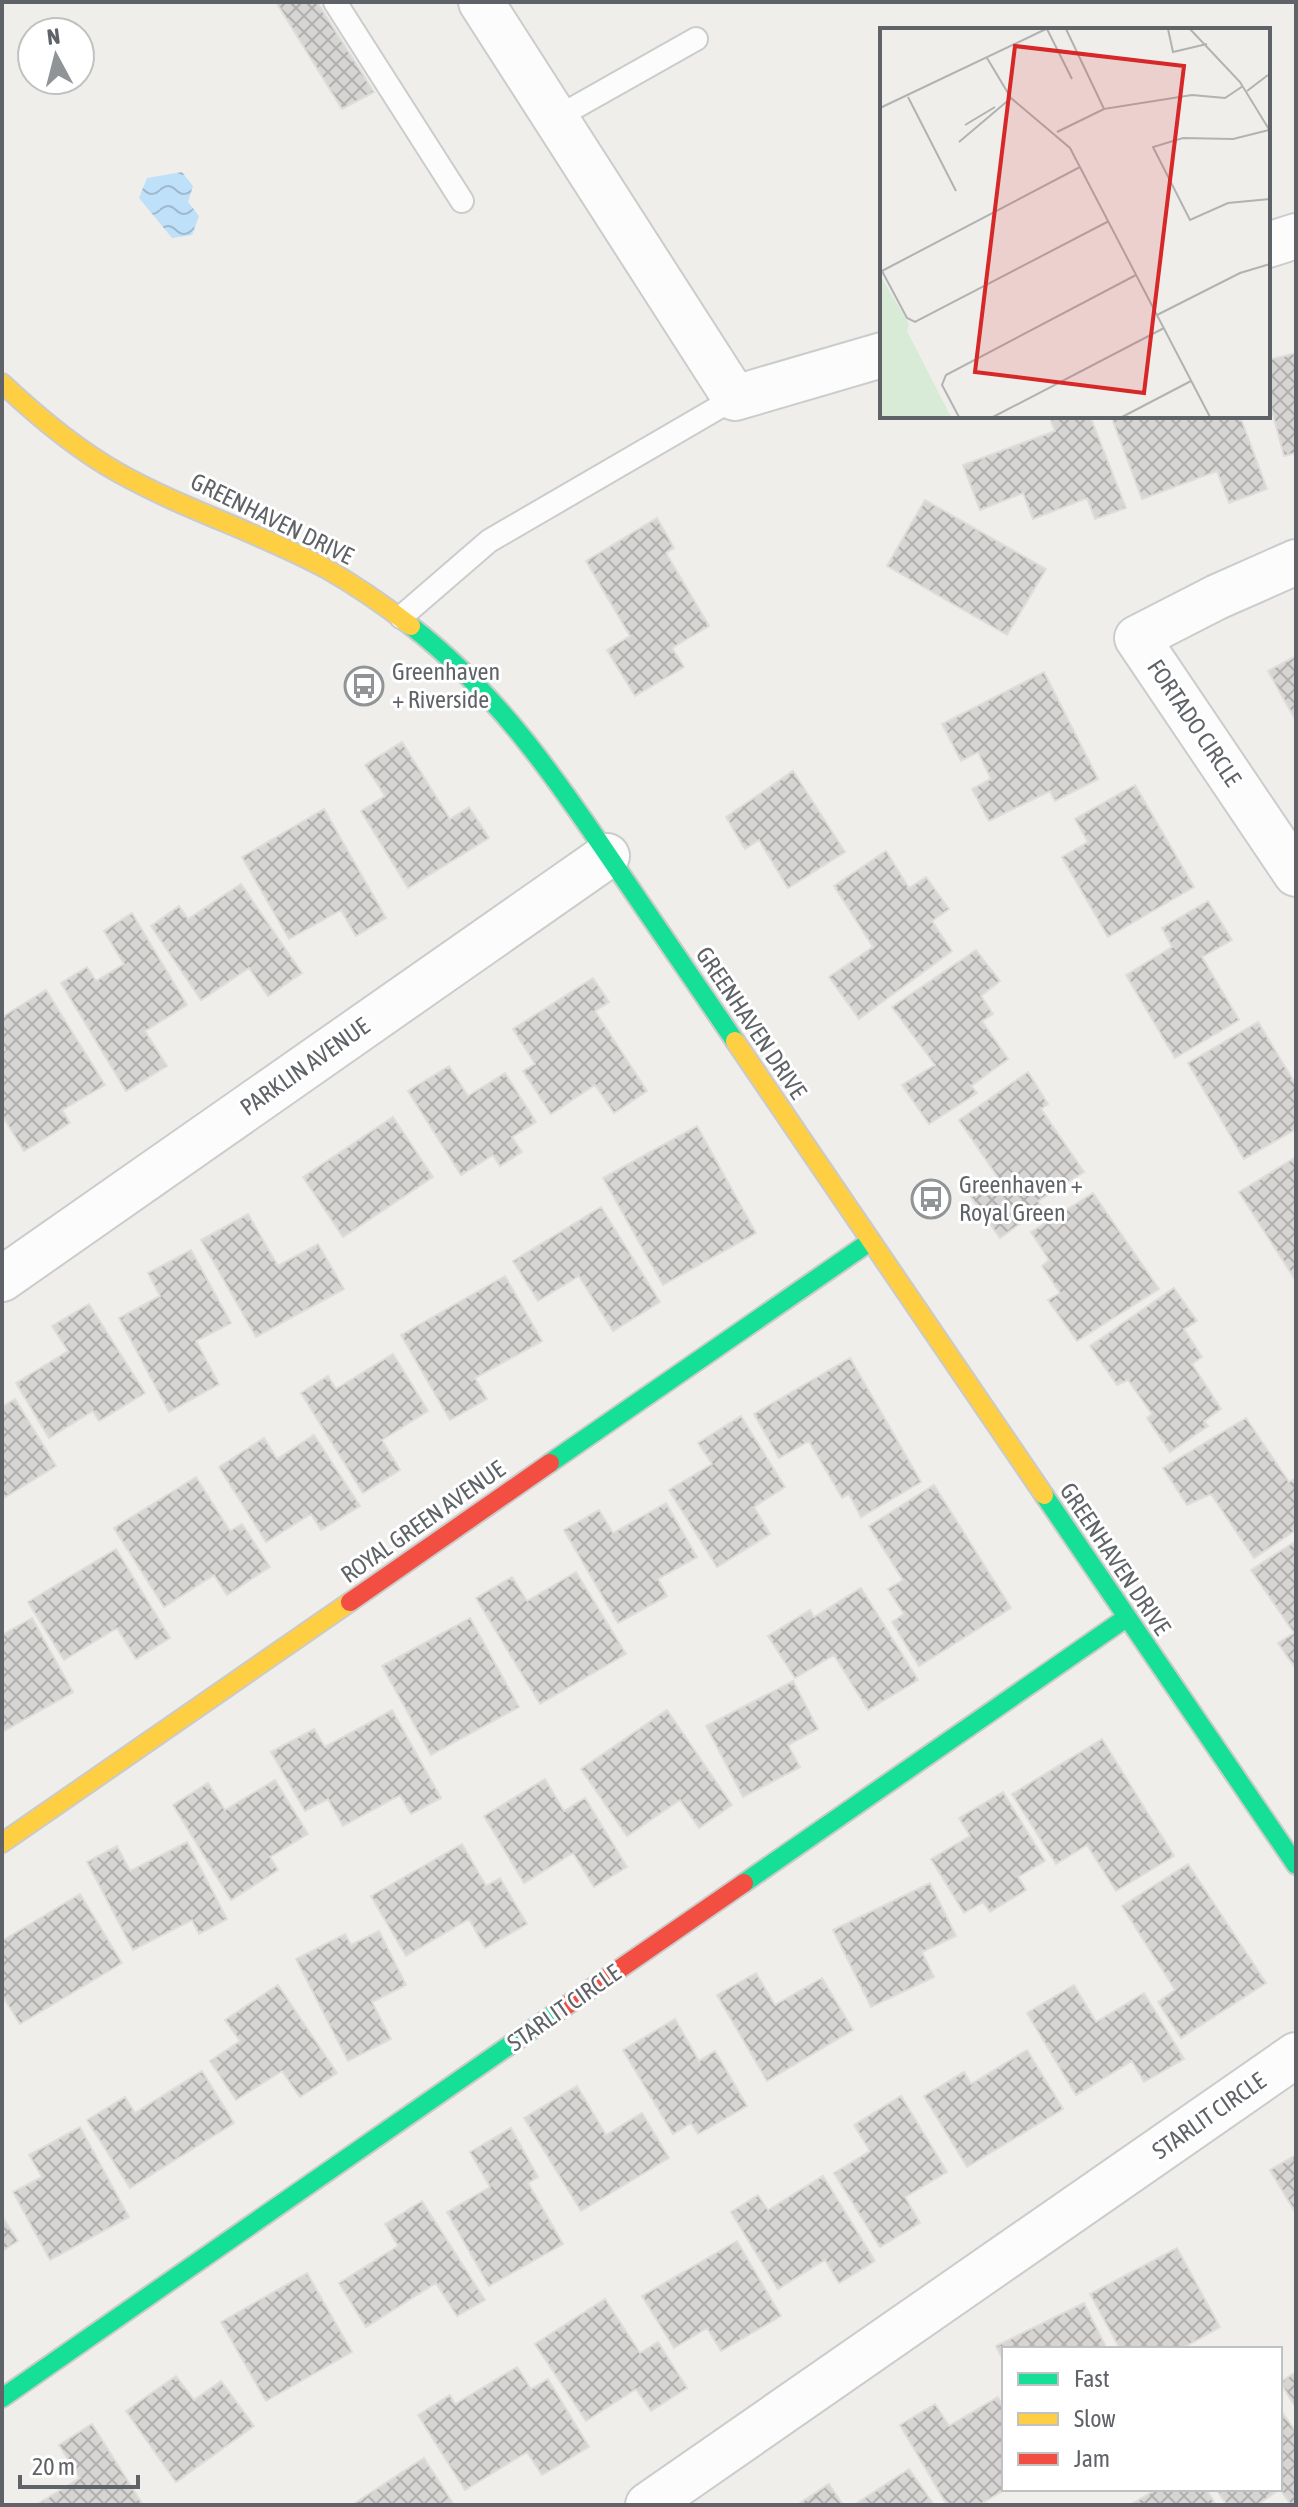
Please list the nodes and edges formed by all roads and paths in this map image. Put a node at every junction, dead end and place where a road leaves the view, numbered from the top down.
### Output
1 (335, 2) edge
2 (481, 2) edge
3 (696, 39) dead end
4 (556, 118) junction
5 (462, 201) dead end
6 (1296, 236) edge
7 (1270, 244) edge
8 (880, 356) edge
9 (2, 383) edge
10 (735, 398) junction
11 (1296, 562) edge
12 (401, 617) junction
13 (607, 856) junction
14 (1296, 874) edge
15 (871, 1241) junction
16 (2, 1279) edge
17 (1126, 1618) junction
18 (2, 1843) edge
19 (1296, 1865) edge
20 (1296, 2055) edge
21 (2, 2398) edge
22 (648, 2505) edge

1 - 5 lane
2 - 4 street
3 - 4 lane
4 - 10 street
6 - 7 street
8 - 10 street
9 - 12 street, GREENHAVEN DRIVE
10 - 12 lane
11 - 14 street, FORTADO CIRCLE
12 - 13 street, GREENHAVEN DRIVE
13 - 15 street, GREENHAVEN DRIVE
13 - 16 street, PARKLIN AVENUE
15 - 17 street, GREENHAVEN DRIVE
15 - 18 street, ROYAL GREEN AVENUE
17 - 19 street, GREENHAVEN DRIVE
17 - 21 street, STARLIT CIRCLE
20 - 22 street, STARLIT CIRCLE

